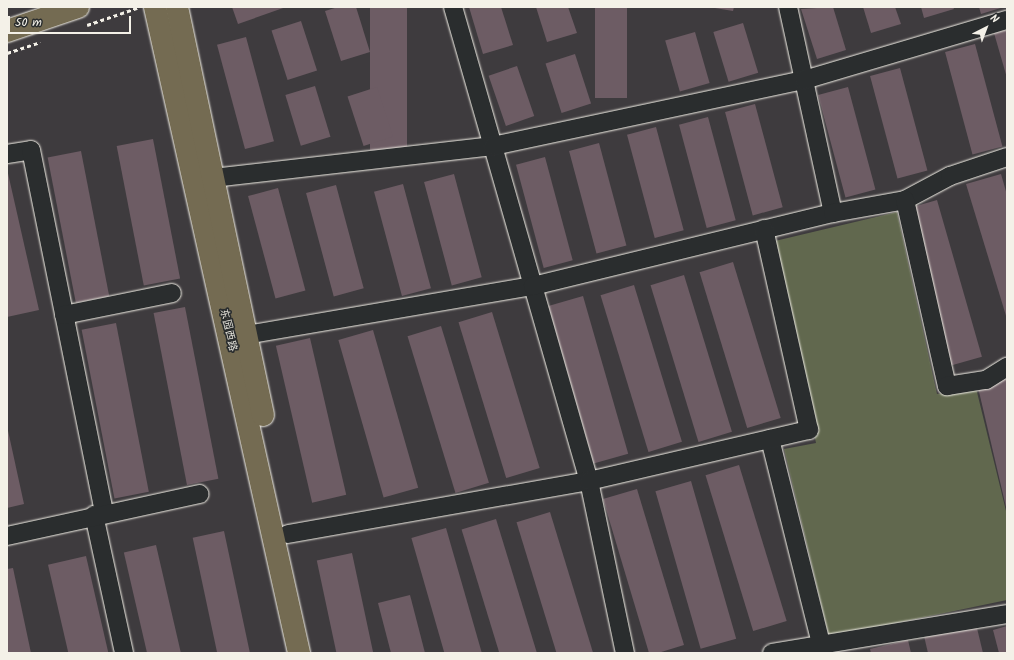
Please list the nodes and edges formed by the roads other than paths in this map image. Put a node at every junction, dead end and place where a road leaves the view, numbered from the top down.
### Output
1 (78, 7) edge
2 (155, 7) edge
3 (177, 7) edge
4 (453, 7) edge
5 (788, 7) edge
6 (1007, 20) edge
7 (7, 31) edge
8 (804, 80) junction
9 (493, 146) junction
10 (7, 154) edge
11 (1007, 157) edge
12 (213, 178) junction
13 (905, 200) junction
14 (833, 212) junction
15 (764, 229) junction
16 (533, 286) junction
17 (172, 293) dead end
18 (64, 315) junction
19 (246, 335) junction
20 (1007, 367) edge
21 (770, 439) junction
22 (589, 481) junction
23 (200, 494) dead end
24 (99, 514) junction
25 (288, 534) junction
26 (7, 536) edge
27 (1007, 614) edge
28 (821, 644) junction
29 (124, 653) edge
30 (299, 653) edge
31 (314, 653) edge
32 (625, 653) edge
33 (772, 653) edge

1 - 7 main road
2 - 30 main road, 东园西路
3 - 12 main road, 东园西路
4 - 9 street
5 - 8 street
6 - 8 street
8 - 9 street
8 - 14 street
9 - 12 street
9 - 16 street
10 - 18 street
11 - 13 street
12 - 19 main road, 东园西路
13 - 14 street
13 - 20 street
14 - 15 street
15 - 16 street
15 - 21 street
16 - 19 street
16 - 22 street
17 - 18 street
18 - 24 street
19 - 25 main road, 东园西路
21 - 22 street
21 - 28 street
22 - 25 street
22 - 32 street
23 - 24 street
24 - 26 street
24 - 29 street
25 - 31 main road, 东园西路
27 - 28 street
28 - 33 street

